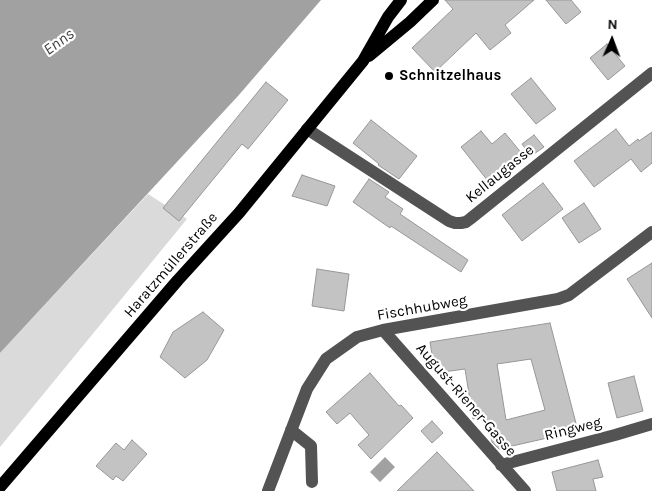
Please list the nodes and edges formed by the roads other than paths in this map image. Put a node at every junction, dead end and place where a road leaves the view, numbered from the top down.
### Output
1 (401, 0) edge
2 (433, 0) edge
3 (363, 61) junction
4 (652, 73) edge
5 (307, 129) junction
6 (652, 232) edge
7 (383, 330) junction
8 (652, 424) edge
9 (291, 430) junction
10 (501, 465) junction
11 (312, 482) dead end
12 (0, 487) edge
13 (268, 491) edge
14 (526, 491) edge

1 - 3 main road, Haratzmüllerstraße
2 - 3 main road, Haratzmüllerstraße
3 - 5 main road, Haratzmüllerstraße
4 - 5 street, Kellaugasse
5 - 12 main road, Haratzmüllerstraße
6 - 7 street, Fischhubweg
7 - 9 street, Fischhubweg
7 - 10 street, August-Riener-Gasse
8 - 10 street, Ringweg
9 - 11 street
9 - 13 street, Fischhubweg
10 - 14 street, August-Riener-Gasse

